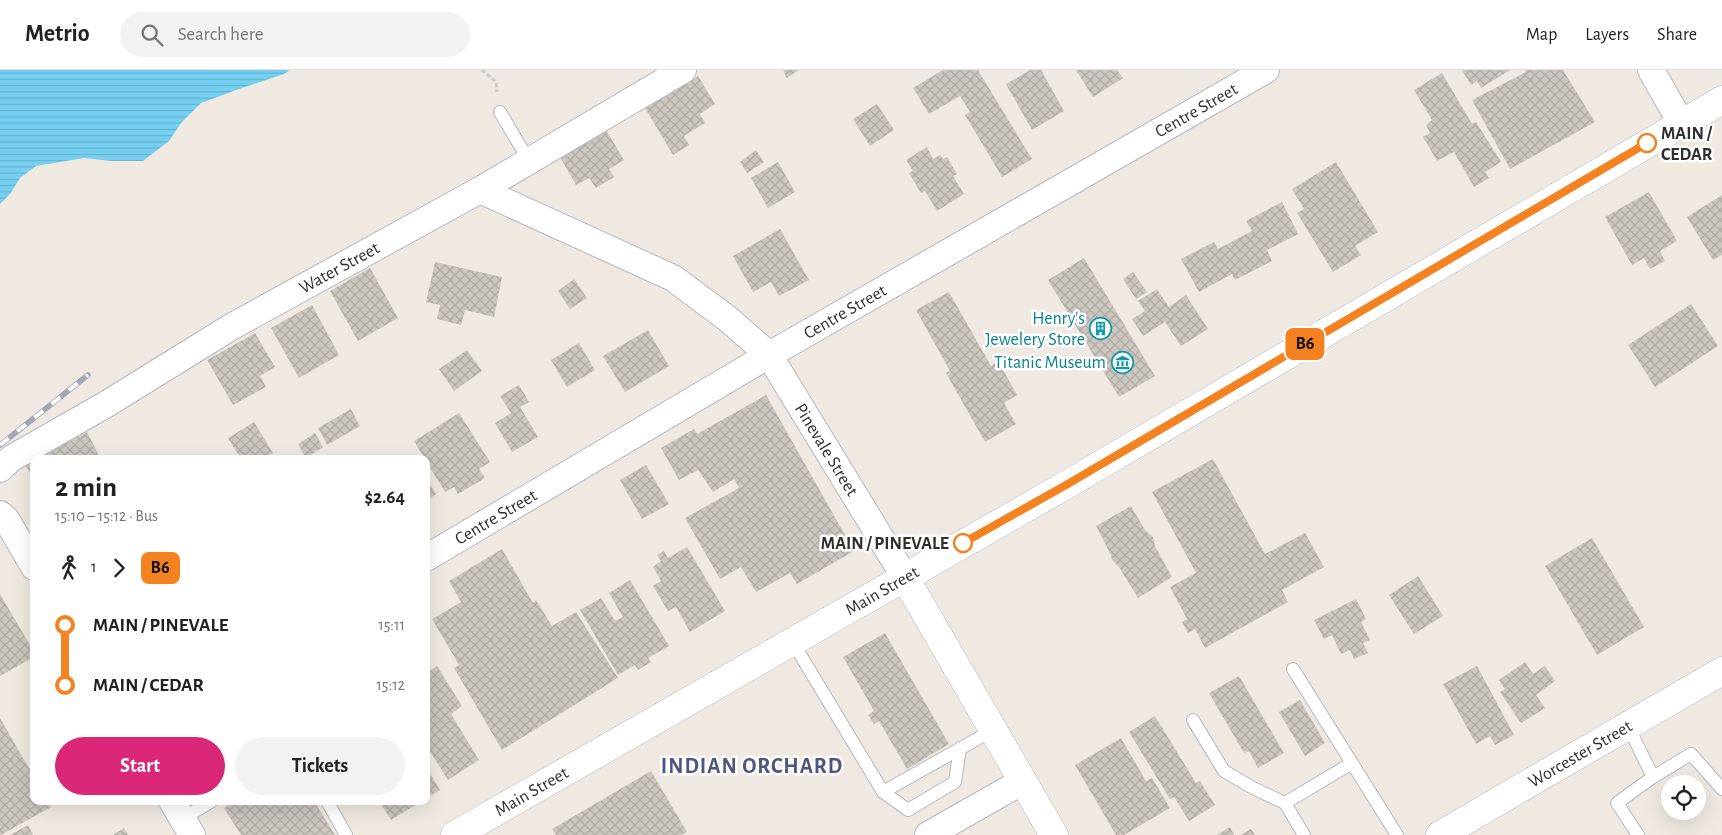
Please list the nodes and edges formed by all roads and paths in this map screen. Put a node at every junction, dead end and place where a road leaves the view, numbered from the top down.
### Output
1 (683, 70) edge
2 (1266, 70) edge
3 (1651, 70) edge
4 (1722, 100) edge
5 (500, 112) dead end
6 (1681, 123) junction
7 (529, 161) junction
8 (480, 190) junction
9 (770, 355) junction
10 (0, 470) edge
11 (0, 514) edge
12 (430, 556) edge
13 (30, 560) edge
14 (904, 576) junction
15 (792, 641) junction
16 (1293, 669) dead end
17 (1722, 672) edge
18 (1193, 720) dead end
19 (1628, 726) junction
20 (993, 730) junction
21 (960, 748) junction
22 (1352, 763) junction
23 (1653, 777) junction
24 (1022, 781) junction
25 (1722, 789) edge
26 (883, 792) junction
27 (1285, 803) junction
28 (205, 805) edge
29 (328, 805) edge
30 (182, 818) edge
31 (346, 835) edge
32 (455, 835) edge
33 (928, 835) edge
34 (1054, 835) edge
35 (1304, 835) edge
36 (1397, 835) edge
37 (1440, 835) edge
38 (1638, 835) edge

1 - 7 street, Water Street
2 - 9 street, Centre Street
3 - 6 street
4 - 6 main road, Main Street
5 - 7 lane
6 - 14 main road, Main Street
7 - 8 street, Water Street
8 - 9 street, Pinevale Street
8 - 10 street, Water Street
9 - 12 street, Centre Street
9 - 14 street, Pinevale Street
11 - 13 street
14 - 15 main road, Main Street
14 - 20 main road, Pinevale Street
15 - 26 lane
15 - 32 main road, Main Street
16 - 22 lane
17 - 19 main road, Worcester Street
18 - 27 lane
19 - 23 lane
19 - 37 main road, Worcester Street
20 - 21 lane
20 - 24 main road, Pinevale Street
21 - 26 lane
21 - 26 lane
22 - 27 lane
22 - 36 lane
23 - 25 lane
23 - 38 lane
24 - 33 street
24 - 34 main road, Pinevale Street
27 - 35 lane
28 - 30 lane
29 - 31 lane

